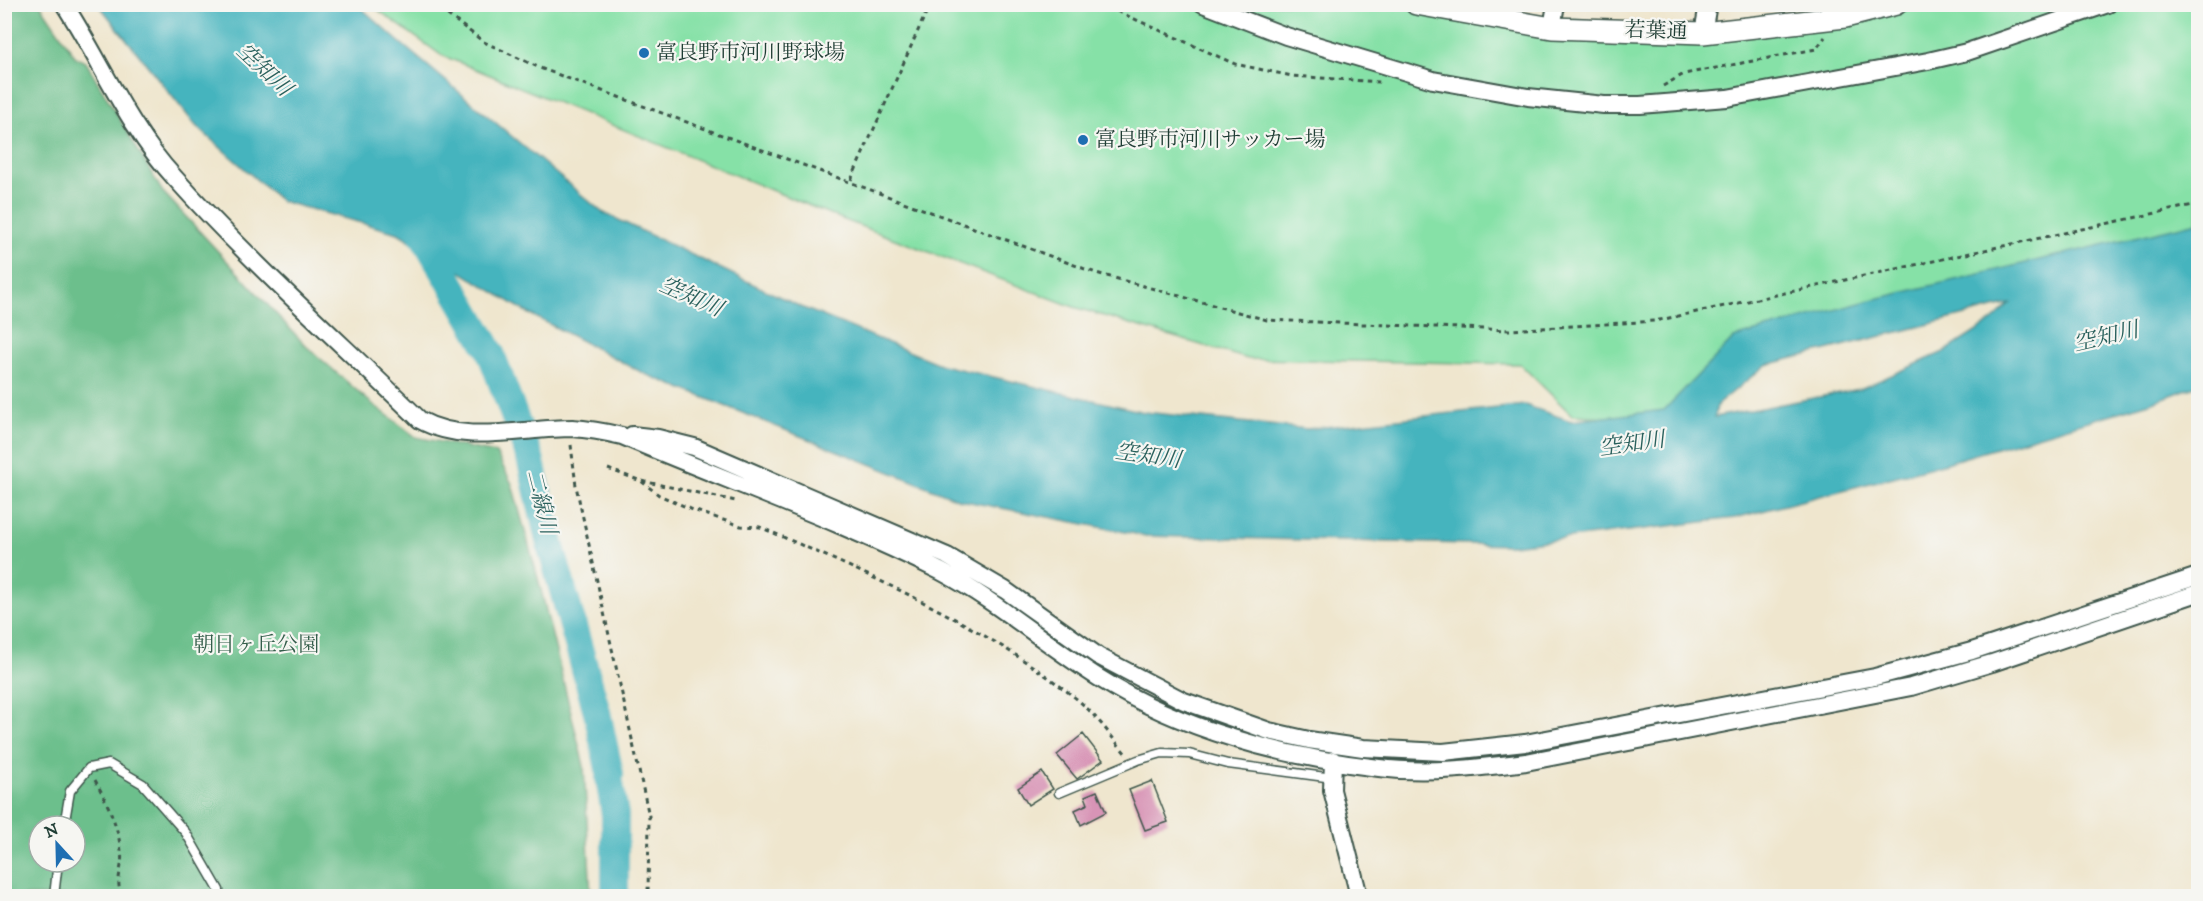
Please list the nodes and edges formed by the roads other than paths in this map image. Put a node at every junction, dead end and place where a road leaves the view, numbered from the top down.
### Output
1 (64, 4) edge
2 (1203, 4) edge
3 (1416, 4) edge
4 (1556, 4) edge
5 (1708, 4) edge
6 (1896, 4) edge
7 (2108, 4) edge
8 (1846, 11) edge
9 (1552, 28) junction
10 (1703, 33) junction
11 (622, 436) junction
12 (2199, 576) edge
13 (2199, 593) edge
14 (1333, 760) junction
15 (1333, 778) junction
16 (1059, 793) dead end
17 (66, 814) edge
18 (57, 874) edge
19 (54, 897) edge
20 (219, 897) edge
21 (1359, 897) edge

1 - 11 street
2 - 7 street
3 - 9 street, 若葉通
4 - 9 street
5 - 10 street
6 - 8 street, 若葉通
8 - 10 street, 若葉通
9 - 10 street, 若葉通
11 - 12 street
11 - 14 street
13 - 14 street
14 - 15 street
15 - 16 lane
15 - 21 street
17 - 20 lane
18 - 19 lane

